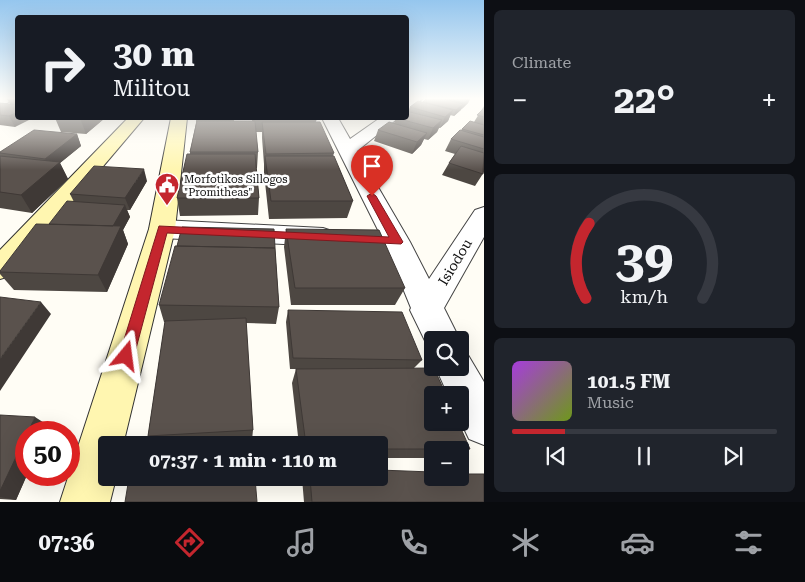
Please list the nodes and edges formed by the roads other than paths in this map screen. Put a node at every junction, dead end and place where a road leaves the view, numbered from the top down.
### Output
1 (132, 122) edge
2 (178, 122) edge
3 (332, 122) edge
4 (384, 122) edge
5 (346, 150) junction
6 (484, 215) edge
7 (162, 229) junction
8 (397, 242) junction
9 (0, 268) edge
10 (426, 310) junction
11 (437, 331) edge
12 (459, 376) edge
13 (484, 424) edge
14 (85, 502) edge

1 - 9 main road
2 - 7 main road
3 - 5 street
4 - 5 street
5 - 8 street
6 - 10 street, Isiodou
7 - 8 street
7 - 14 main road
8 - 10 street
10 - 11 street
12 - 13 street

